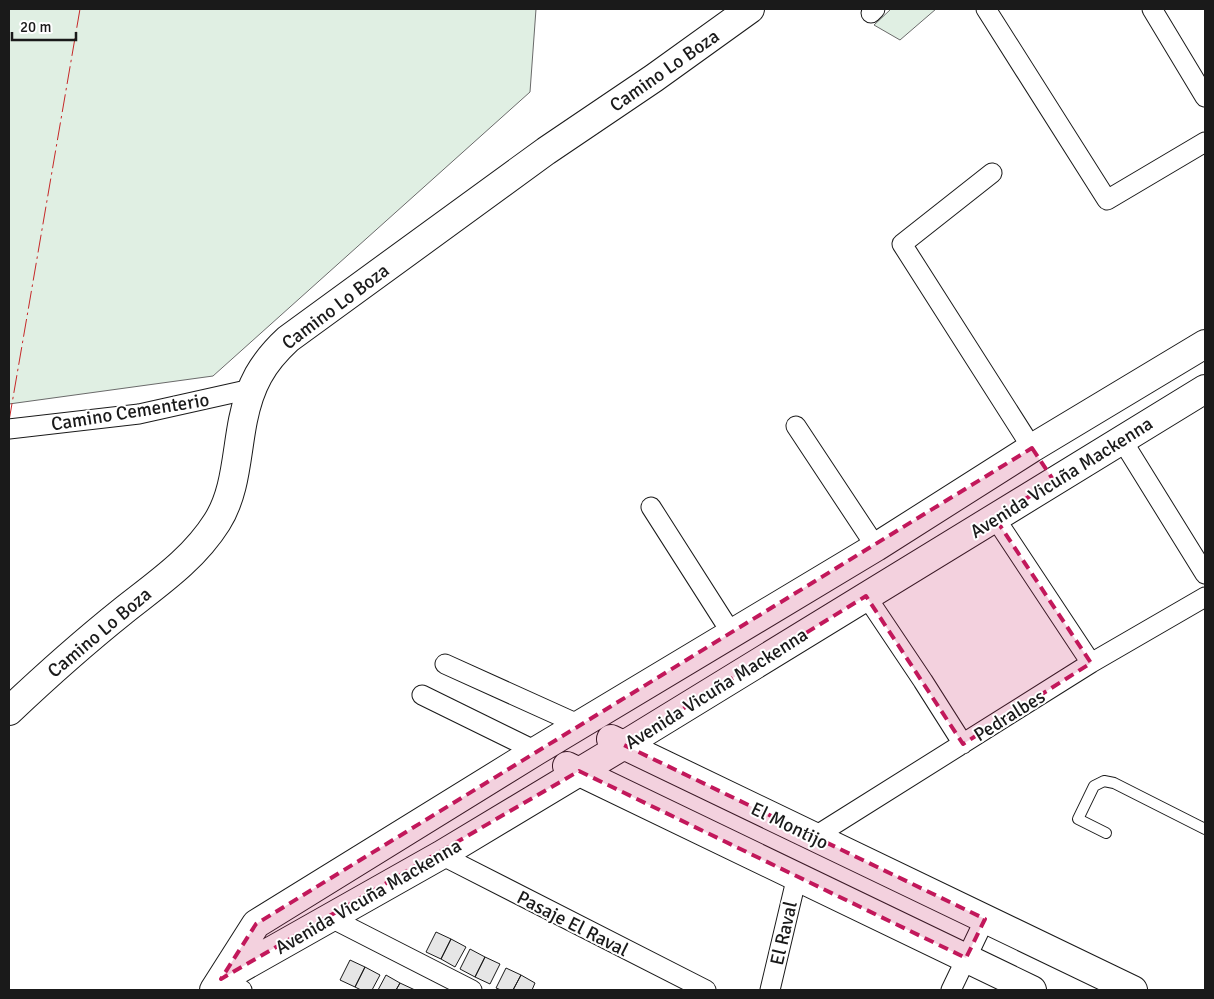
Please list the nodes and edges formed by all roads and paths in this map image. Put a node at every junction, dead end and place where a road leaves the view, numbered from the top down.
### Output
1 (750, 9) edge
2 (986, 9) edge
3 (1157, 11) edge
4 (1205, 97) edge
5 (1205, 142) edge
6 (992, 173) dead end
7 (1205, 344) edge
8 (1205, 389) edge
9 (251, 390) junction
10 (796, 426) dead end
11 (9, 429) edge
12 (1122, 440) junction
13 (1032, 448) junction
14 (1054, 481) junction
15 (651, 507) dead end
16 (995, 518) junction
17 (876, 547) junction
18 (1205, 574) edge
19 (866, 596) junction
20 (1205, 597) edge
21 (732, 634) junction
22 (1091, 663) junction
23 (445, 664) dead end
24 (422, 695) dead end
25 (9, 711) edge
26 (580, 725) junction
27 (963, 744) junction
28 (624, 745) junction
29 (536, 751) junction
30 (579, 771) junction
31 (1205, 829) edge
32 (1106, 833) dead end
33 (814, 837) junction
34 (440, 855) junction
35 (797, 876) junction
36 (331, 918) junction
37 (985, 919) junction
38 (966, 958) junction
39 (226, 987) edge
40 (472, 990) edge
41 (706, 990) edge
42 (770, 990) edge
43 (951, 990) edge
44 (1032, 990) edge
45 (1133, 990) edge

1 - 9 street, Camino Lo Boza
2 - 5 street
3 - 4 street
6 - 13 street
7 - 13 street, Avenida Vicuña Mackenna
8 - 12 street, Avenida Vicuña Mackenna
9 - 11 street, Camino Cementerio
9 - 25 street, Camino Lo Boza
10 - 17 street
12 - 14 street, Avenida Vicuña Mackenna
12 - 18 street
13 - 14 street
13 - 17 street, Avenida Vicuña Mackenna
14 - 16 street, Avenida Vicuña Mackenna
15 - 21 street
16 - 19 street, Avenida Vicuña Mackenna
16 - 22 street
17 - 21 street, Avenida Vicuña Mackenna
19 - 27 street
19 - 28 street, Avenida Vicuña Mackenna
20 - 22 street, Pedralbes
21 - 26 street, Avenida Vicuña Mackenna
22 - 27 street, Pedralbes
23 - 26 street, El Montijo
24 - 29 street
26 - 28 street, El Montijo
26 - 29 street, Avenida Vicuña Mackenna
27 - 33 street, Pedralbes
28 - 30 street, Avenida Vicuña Mackenna
28 - 33 street, El Montijo
29 - 30 street
29 - 39 street, Avenida Vicuña Mackenna
30 - 34 street, Avenida Vicuña Mackenna
30 - 35 street
31 - 32 lane
33 - 37 street, El Montijo
34 - 36 street, Avenida Vicuña Mackenna
34 - 41 street, Pasaje El Raval
35 - 38 street
35 - 42 street, El Raval
36 - 39 street, Avenida Vicuña Mackenna
36 - 40 street
37 - 38 street
37 - 45 street, El Montijo
38 - 43 street
38 - 44 street

